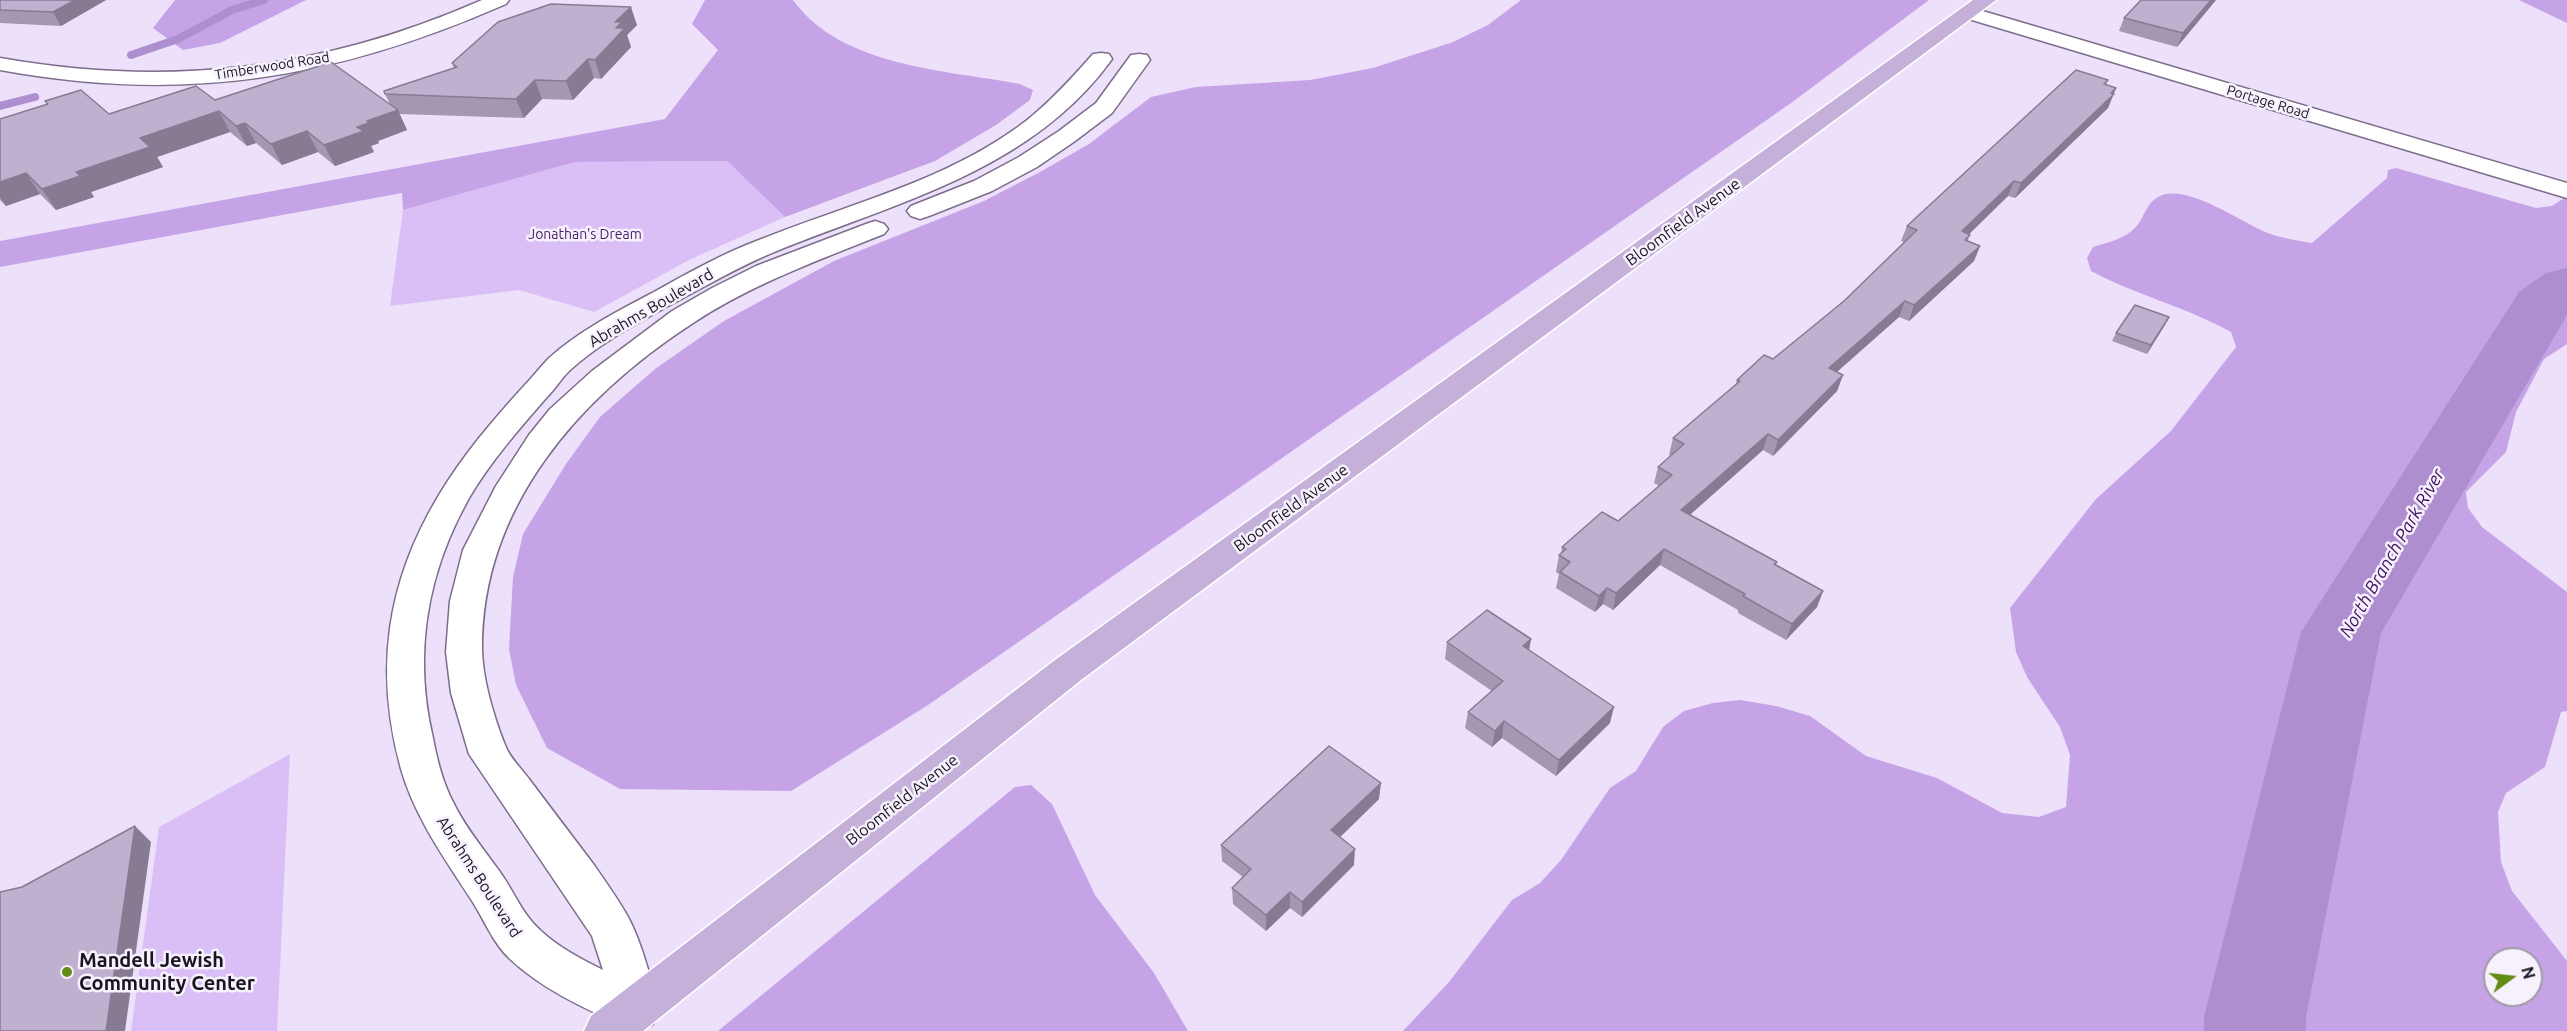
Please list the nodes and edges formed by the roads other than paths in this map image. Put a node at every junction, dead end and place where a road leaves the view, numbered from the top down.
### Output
1 (499, 0) edge
2 (1977, 7) edge
3 (1101, 59) dead end
4 (1139, 60) dead end
5 (0, 64) edge
6 (2567, 191) edge
7 (622, 1020) edge

1 - 5 street, Timberwood Road
2 - 6 street, Portage Road
2 - 7 main road, Bloomfield Avenue
3 - 7 street, Abrahms Boulevard
4 - 7 street, Abrahms Boulevard

